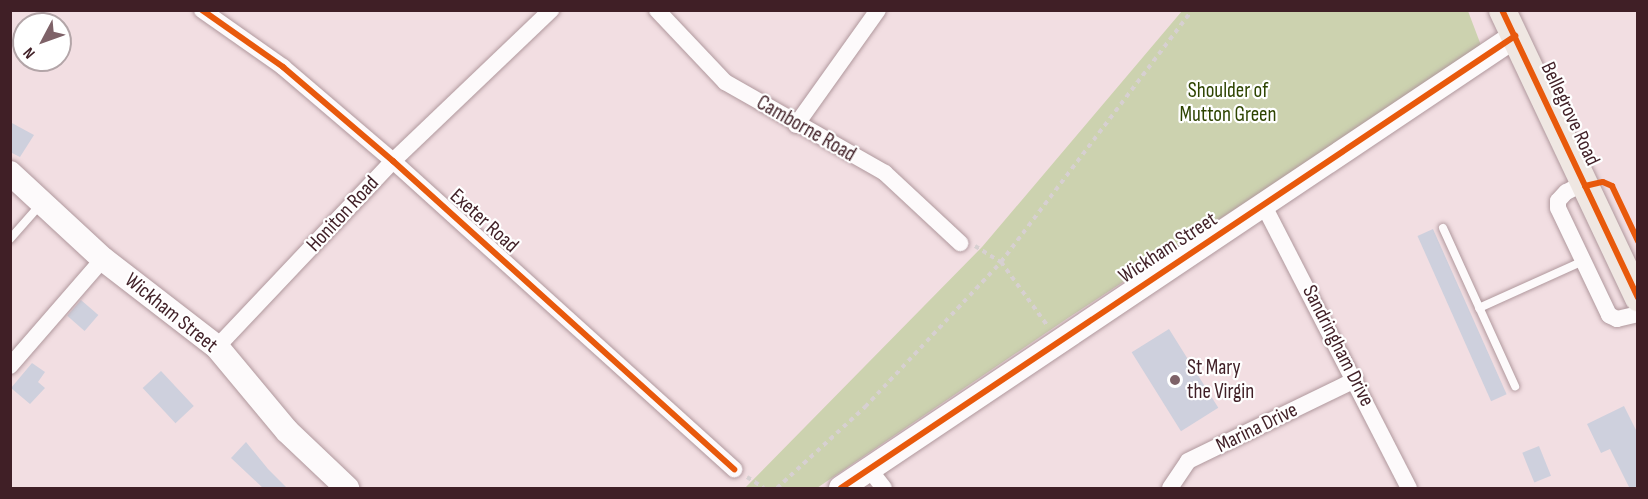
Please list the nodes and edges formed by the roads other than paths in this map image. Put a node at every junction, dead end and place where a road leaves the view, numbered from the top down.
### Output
1 (202, 10) edge
2 (551, 10) edge
3 (657, 10) edge
4 (878, 10) edge
5 (1502, 10) edge
6 (1515, 36) junction
7 (796, 126) junction
8 (393, 161) junction
9 (10, 173) edge
10 (1584, 183) junction
11 (42, 202) junction
12 (1264, 206) junction
13 (1443, 228) dead end
14 (10, 239) edge
15 (960, 243) road end
16 (104, 259) junction
17 (1583, 261) junction
18 (1638, 298) edge
19 (1479, 308) junction
20 (1638, 314) edge
21 (217, 347) junction
22 (10, 366) edge
23 (1356, 380) junction
24 (1515, 386) dead end
25 (734, 469) dead end
26 (869, 469) junction
27 (346, 489) edge
28 (841, 489) edge
29 (884, 489) edge
30 (1170, 489) edge
31 (1409, 489) edge

1 - 8 street, Exeter Road
2 - 8 street, Honiton Road
3 - 7 street, Camborne Road
4 - 7 street
5 - 6 main road, Bellegrove Road
6 - 10 main road, Bellegrove Road
6 - 12 street, Wickham Street
7 - 15 street, Camborne Road
8 - 21 street, Honiton Road
8 - 25 street, Exeter Road
9 - 11 street, Wickham Street
10 - 17 street
10 - 18 main road, Bellegrove Road
11 - 14 lane
11 - 16 street, Wickham Street
12 - 23 street, Sandringham Drive
12 - 26 street, Wickham Street
13 - 19 lane
16 - 21 street, Wickham Street
16 - 22 street
17 - 19 lane
17 - 20 street
19 - 24 lane
21 - 27 street, Wickham Street
23 - 30 street, Marina Drive
23 - 31 street, Sandringham Drive
26 - 28 street, Wickham Street
26 - 29 street

